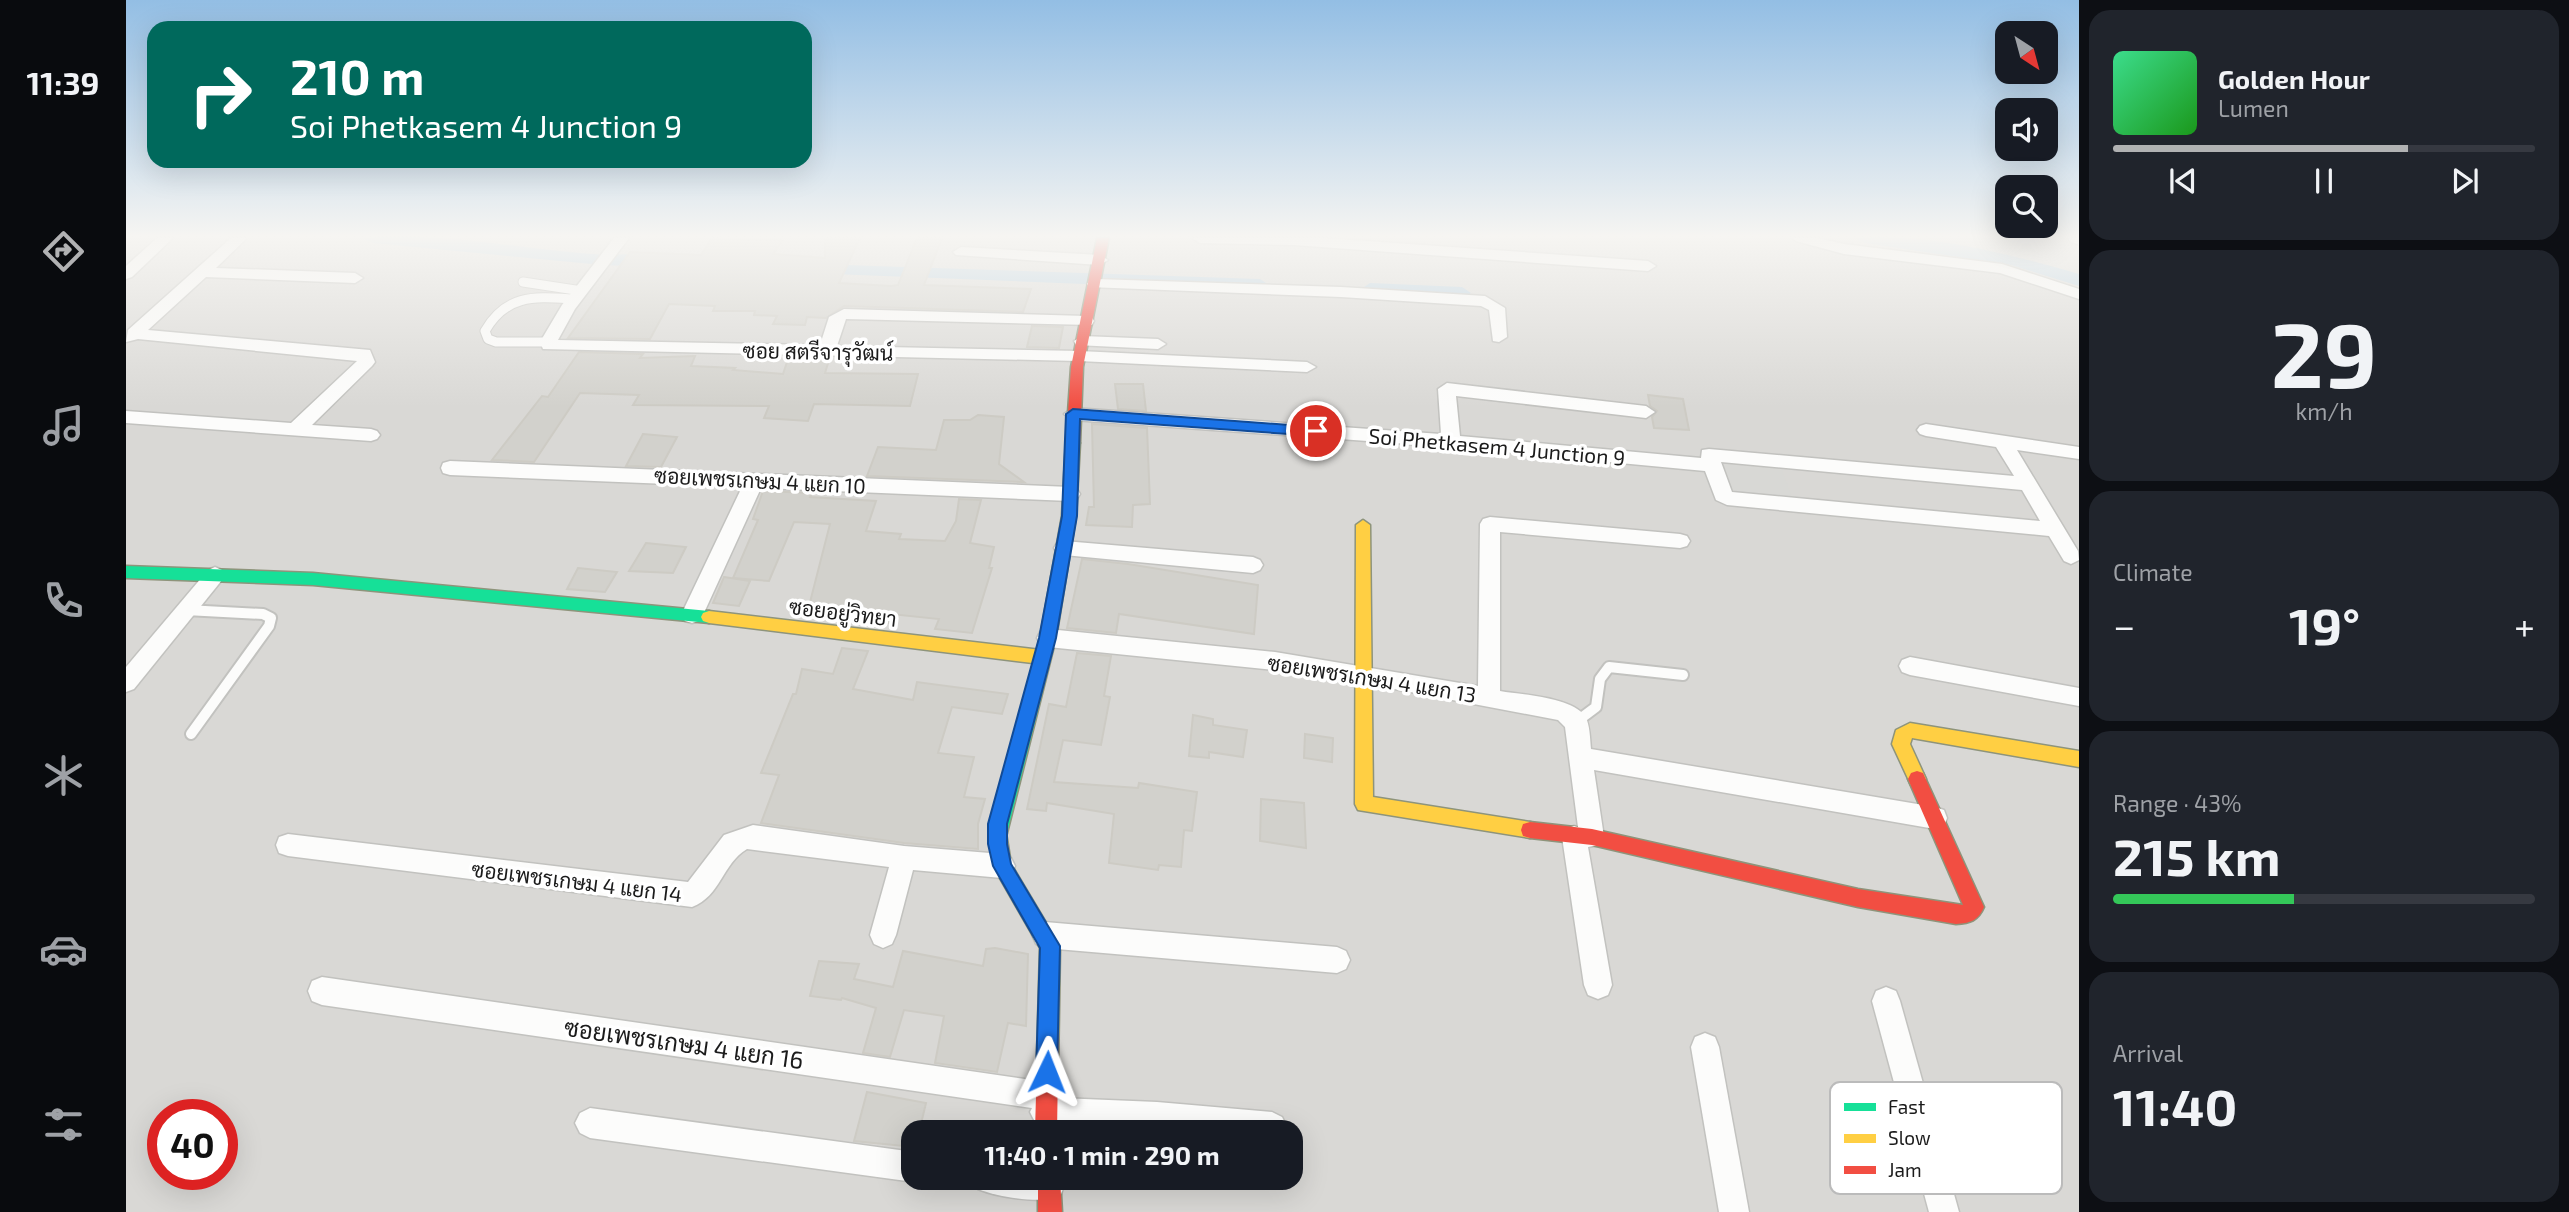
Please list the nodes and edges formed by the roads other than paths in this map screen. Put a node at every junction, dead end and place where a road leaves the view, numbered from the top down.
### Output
1 (177, 295) edge
2 (579, 295) joint
3 (1093, 295) edge
4 (1382, 295) edge
5 (1086, 321) junction
6 (1499, 337) dead end
7 (130, 338) edge
8 (552, 344) junction
9 (1157, 344) dead end
10 (1080, 348) junction
11 (827, 351) junction
12 (1307, 367) dead end
13 (1646, 412) dead end
14 (1073, 414) junction
15 (126, 417) edge
16 (296, 429) junction
17 (1926, 430) dead end
18 (371, 435) dead end
19 (1451, 441) junction
20 (2002, 441) junction
21 (2079, 453) edge
22 (1711, 465) junction
23 (450, 468) dead end
24 (755, 479) junction
25 (2027, 484) junction
26 (1070, 495) junction
27 (1363, 525) dead end
28 (2053, 529) junction
29 (1680, 541) dead end
30 (1064, 548) junction
31 (2071, 556) dead end
32 (1253, 565) dead end
33 (126, 572) edge
34 (215, 575) junction
35 (187, 610) junction
36 (692, 615) junction
37 (1044, 647) junction
38 (1910, 666) dead end
39 (1363, 674) junction
40 (1683, 675) dead end
41 (126, 684) edge
42 (2079, 696) edge
43 (1489, 697) junction
44 (1576, 722) junction
45 (191, 734) dead end
46 (1580, 757) junction
47 (2079, 759) edge
48 (1935, 818) junction
49 (1583, 837) junction
50 (288, 845) dead end
51 (904, 858) junction
52 (1002, 866) junction
53 (1045, 934) junction
54 (883, 935) dead end
55 (1337, 960) dead end
56 (1598, 985) dead end
57 (322, 991) dead end
58 (1886, 1001) dead end
59 (1705, 1047) dead end
60 (1908, 1082) edge
61 (1046, 1113) edge
62 (1159, 1120) edge
63 (590, 1123) dead end
64 (901, 1165) edge
65 (1022, 1190) edge
66 (1939, 1194) edge
67 (1050, 1200) edge
68 (1734, 1212) edge
69 (1944, 1212) edge

1 - 7 street
2 - 8 street
2 - 8 lane
3 - 5 street
4 - 6 street
5 - 10 street
5 - 11 street
7 - 16 street
8 - 11 street, ซอย สตรีจารุวัฒน์
9 - 10 street
10 - 11 street, ซอย สตรีจารุวัฒน์
10 - 12 street
10 - 14 street
13 - 19 street
14 - 19 street, Soi Phetkasem 4 Junction 9
14 - 26 street
15 - 16 street
16 - 18 street
17 - 20 street
19 - 22 street, Soi Phetkasem 4 Junction 9
20 - 21 street
20 - 25 street
22 - 25 street
22 - 28 street
23 - 24 street, ซอยเพชรเกษม 4 แยก 10
24 - 26 street, ซอยเพชรเกษม 4 แยก 10
24 - 36 street
25 - 28 street
26 - 30 street
27 - 39 street
28 - 31 street
29 - 43 street
30 - 32 street
30 - 37 street
33 - 34 street, ซอยอยู่วิทยา
34 - 35 street
34 - 36 street, ซอยอยู่วิทยา
35 - 41 street
35 - 45 lane
36 - 37 street, ซอยอยู่วิทยา
37 - 39 street, ซอยเพชรเกษม 4 แยก 13
37 - 52 street
38 - 42 street
39 - 43 street, ซอยเพชรเกษม 4 แยก 13
39 - 49 street
40 - 44 lane
43 - 44 street, ซอยเพชรเกษม 4 แยก 13
44 - 46 street
46 - 48 street
46 - 49 street
47 - 48 street
48 - 49 street
49 - 56 street
50 - 51 street, ซอยเพชรเกษม 4 แยก 14
51 - 52 street, ซอยเพชรเกษม 4 แยก 14
51 - 54 street
52 - 53 street
53 - 55 street
53 - 61 street
57 - 61 street, ซอยเพชรเกษม 4 แยก 16
58 - 60 street
59 - 68 street
61 - 62 street, ซอยเพชรเกษม 4 แยก 16
63 - 64 street
65 - 67 street
66 - 69 street

